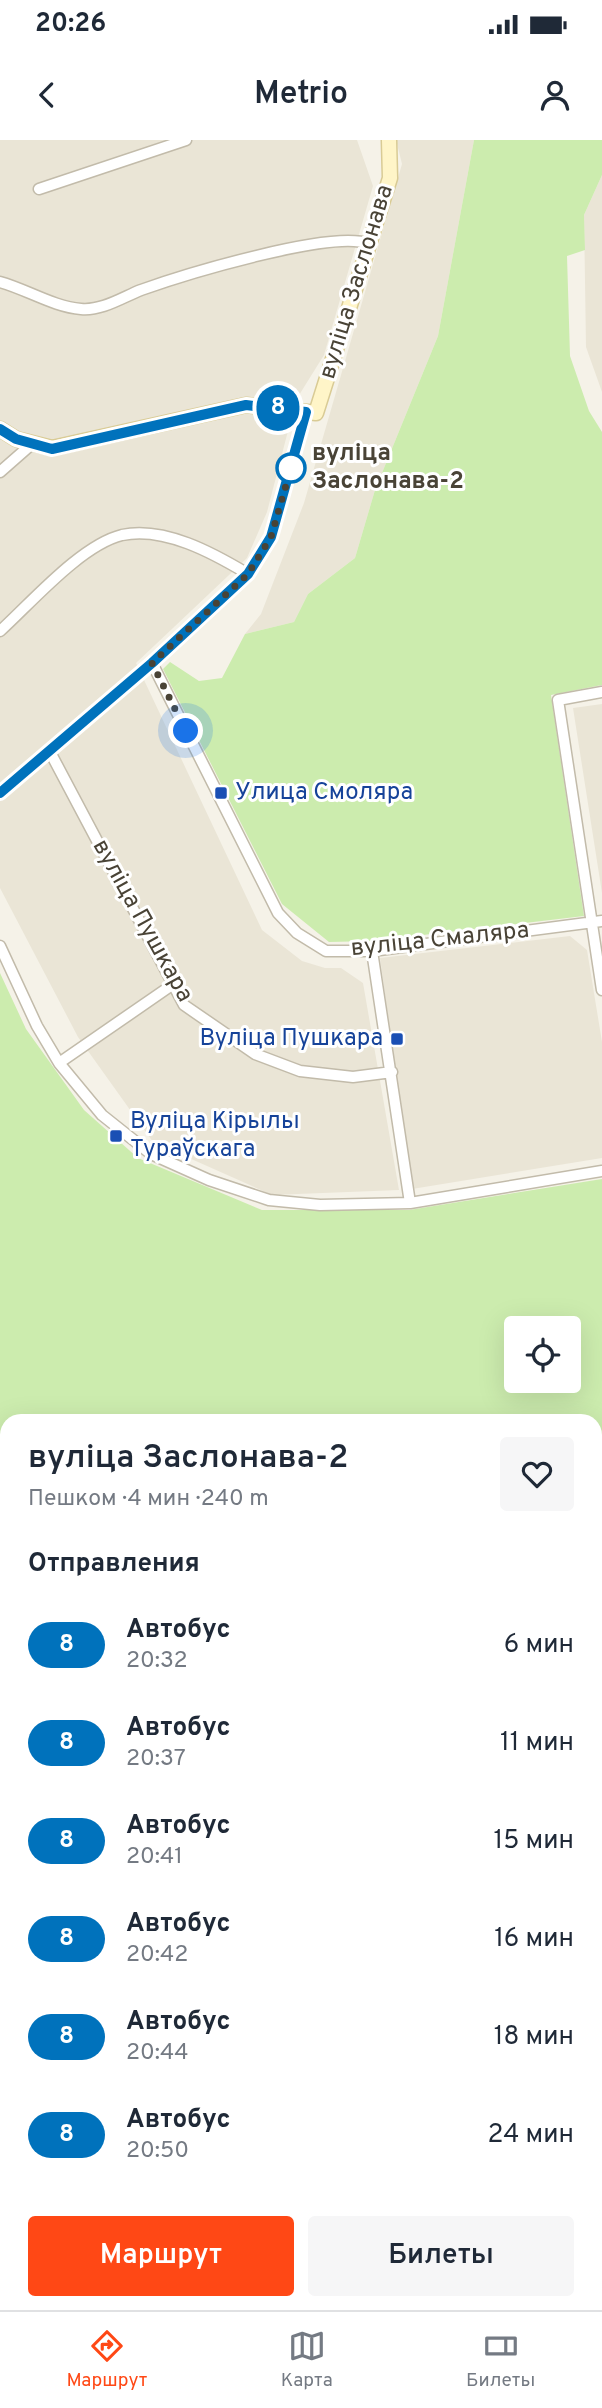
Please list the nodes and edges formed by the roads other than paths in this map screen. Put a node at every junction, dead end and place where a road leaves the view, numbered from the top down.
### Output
1 (186, 140) edge
2 (389, 140) edge
3 (39, 189) dead end
4 (369, 244) junction
5 (0, 282) edge
6 (306, 412) junction
7 (0, 429) edge
8 (33, 443) junction
9 (0, 472) edge
10 (248, 574) junction
11 (0, 631) edge
12 (152, 663) junction
13 (602, 691) edge
14 (49, 750) junction
15 (0, 793) edge
16 (597, 922) edge
17 (0, 946) edge
18 (372, 951) junction
19 (172, 985) junction
20 (602, 989) edge
21 (60, 1063) junction
22 (393, 1072) junction
23 (602, 1171) edge
24 (410, 1203) junction

1 - 3 street
2 - 4 street, вуліца Заслонава
4 - 5 street
4 - 6 street, вуліца Заслонава
6 - 8 street
6 - 10 street, вуліца Заслонава
7 - 8 street
8 - 9 street
10 - 11 street
10 - 12 street, вуліца Заслонава
12 - 14 street, вуліца Заслонава
12 - 18 street, вуліца Смаляра
13 - 16 street
14 - 15 street, вуліца Заслонава
14 - 19 street, вуліца Пушкара
16 - 18 street, вуліца Смаляра
16 - 20 street
17 - 21 street
18 - 22 street
19 - 21 street
19 - 22 street, вуліца Пушкара
21 - 24 street
22 - 24 street
23 - 24 street

